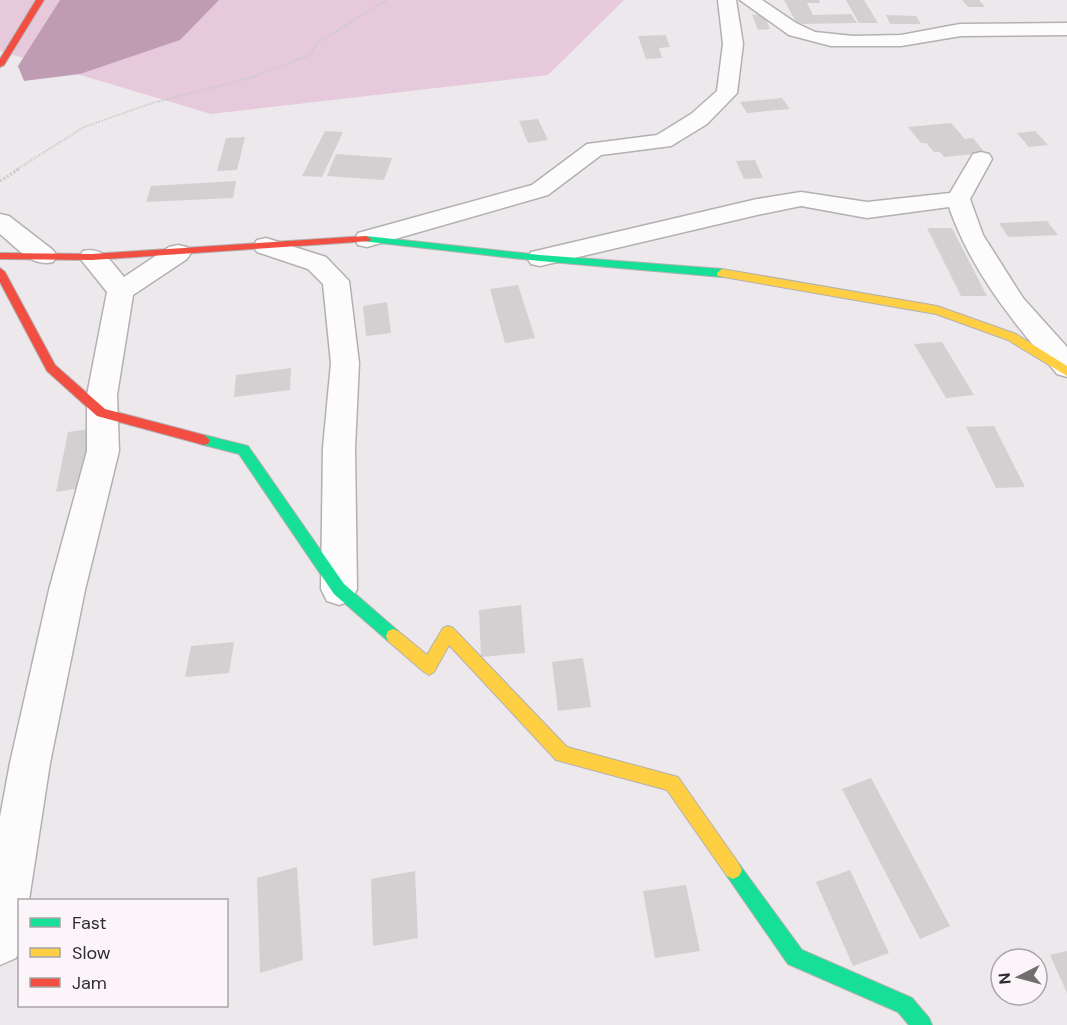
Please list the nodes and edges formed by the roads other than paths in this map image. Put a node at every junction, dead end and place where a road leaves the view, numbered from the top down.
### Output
1 (40, 0) edge
2 (727, 0) edge
3 (749, 0) edge
4 (1067, 29) edge
5 (0, 65) edge
6 (981, 159) dead end
7 (958, 199) junction
8 (0, 222) edge
9 (367, 239) junction
10 (266, 246) junction
11 (178, 253) junction
12 (0, 256) edge
13 (44, 256) junction
14 (92, 257) junction
15 (540, 258) junction
16 (0, 272) edge
17 (121, 291) junction
18 (1067, 366) edge
19 (1067, 372) edge
20 (101, 412) junction
21 (339, 589) junction
22 (0, 942) edge
23 (922, 1025) edge

1 - 5 street
2 - 9 street
3 - 4 street
6 - 7 street
7 - 15 street
7 - 18 street
8 - 13 street
9 - 10 street
9 - 15 street
10 - 11 street
10 - 21 street
11 - 14 street
11 - 17 street
12 - 13 street
13 - 14 street
14 - 17 street
15 - 19 street
16 - 20 street
17 - 20 street
20 - 21 street
20 - 22 street
21 - 23 street

